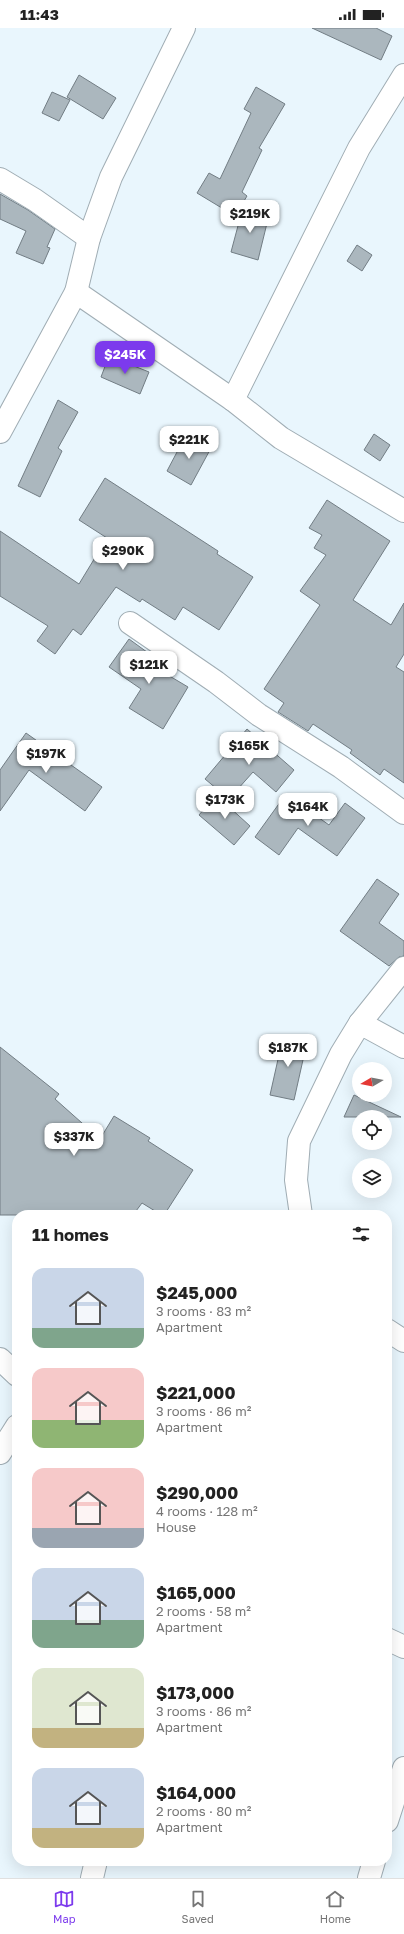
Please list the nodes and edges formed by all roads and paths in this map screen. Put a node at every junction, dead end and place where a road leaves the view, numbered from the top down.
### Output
1 (184, 28) edge
2 (404, 75) edge
3 (0, 179) edge
4 (89, 238) junction
5 (76, 292) junction
6 (233, 400) junction
7 (1, 430) edge
8 (404, 511) edge
9 (130, 622) dead end
10 (404, 813) edge
11 (404, 968) edge
12 (360, 1023) junction
13 (404, 1047) edge
14 (300, 1210) edge
15 (392, 1333) edge
16 (404, 1341) edge
17 (0, 1359) edge
18 (12, 1370) edge
19 (12, 1434) edge
20 (0, 1453) edge
21 (392, 1641) edge
22 (404, 1647) edge
23 (404, 1768) edge
24 (392, 1805) edge
25 (95, 1866) edge
26 (373, 1866) edge
27 (92, 1878) edge
28 (369, 1878) edge

1 - 4 street
2 - 6 street
3 - 4 street
4 - 5 street
5 - 6 street
5 - 7 street
6 - 8 street
9 - 10 street
11 - 12 street
12 - 13 street
12 - 14 street
15 - 16 street
17 - 18 street
19 - 20 street
21 - 22 street
23 - 24 street
25 - 27 street
26 - 28 street

